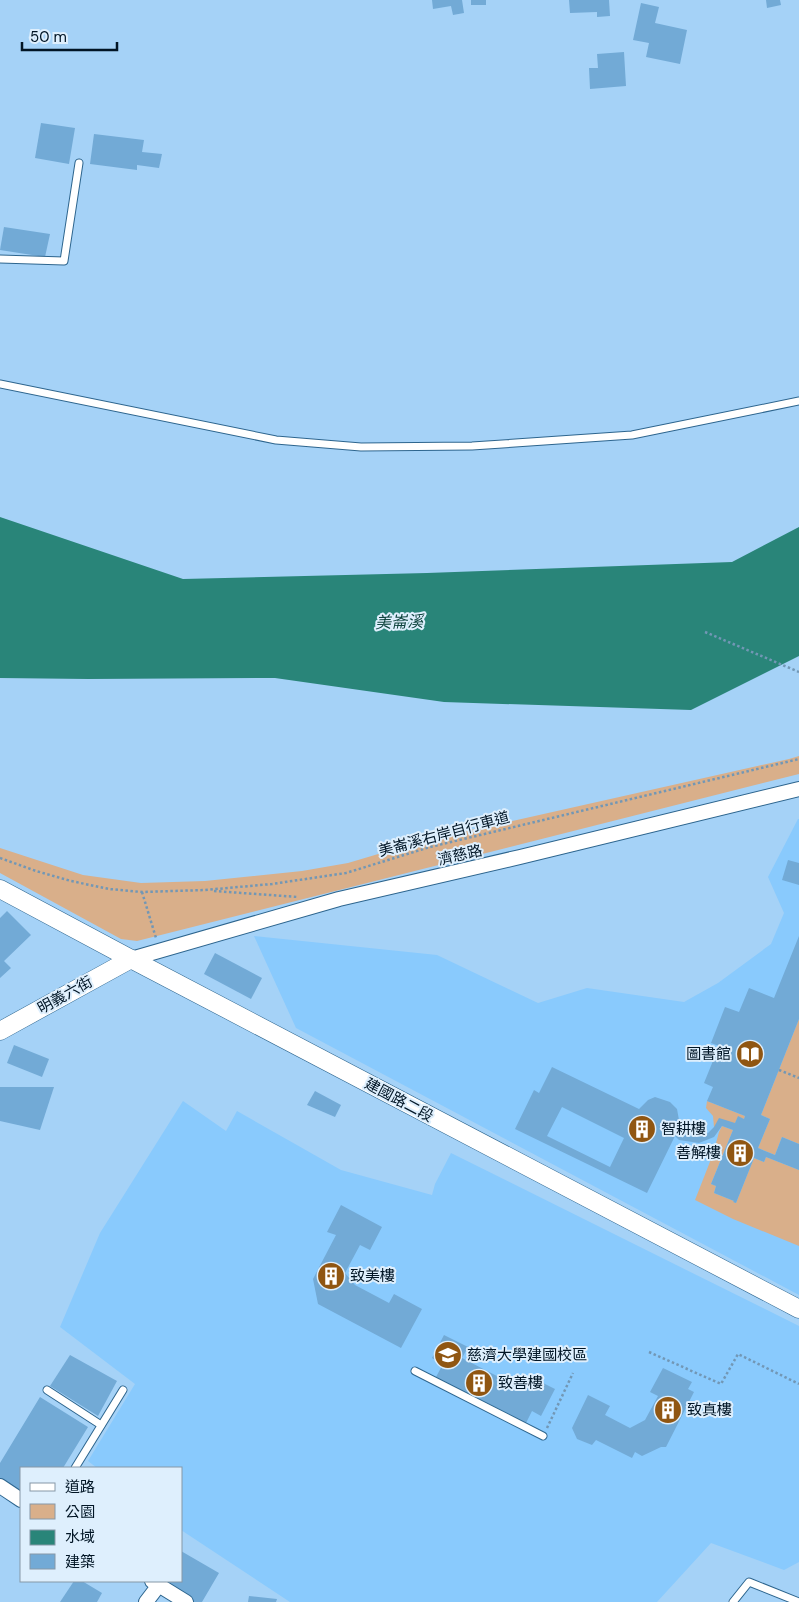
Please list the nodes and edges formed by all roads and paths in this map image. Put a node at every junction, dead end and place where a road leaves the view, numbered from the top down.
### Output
1 (79, 163) dead end
2 (0, 259) edge
3 (0, 384) edge
4 (799, 401) edge
5 (706, 632) dead end
6 (799, 672) edge
7 (799, 759) edge
8 (799, 789) edge
9 (0, 858) edge
10 (0, 890) edge
11 (205, 890) junction
12 (142, 892) junction
13 (314, 906) junction
14 (160, 951) junction
15 (130, 959) junction
16 (0, 1031) edge
17 (779, 1070) dead end
18 (799, 1078) edge
19 (799, 1309) edge
20 (649, 1352) dead end
21 (416, 1370) dead end
22 (573, 1374) dead end
23 (799, 1384) edge
24 (47, 1390) dead end
25 (123, 1390) dead end
26 (101, 1425) junction
27 (543, 1436) joint
28 (76, 1467) edge
29 (2, 1491) edge
30 (20, 1500) edge
31 (156, 1583) edge
32 (146, 1602) edge
33 (186, 1602) edge
34 (733, 1602) edge
35 (799, 1602) edge

1 - 2 lane
3 - 4 lane
5 - 6 path
7 - 11 path, 美崙溪右岸自行車道
8 - 13 street, 濟慈路
9 - 12 path
10 - 15 street, 建國路二段
11 - 12 path
11 - 13 path
12 - 14 path
13 - 14 street, 濟慈路
14 - 15 street, 濟慈路
15 - 16 street, 明義六街
15 - 19 street, 建國路二段
17 - 18 path
20 - 23 path
21 - 27 lane
22 - 27 path
24 - 26 lane
25 - 26 lane
26 - 28 lane
29 - 30 street
31 - 32 street
31 - 33 street
34 - 35 lane

